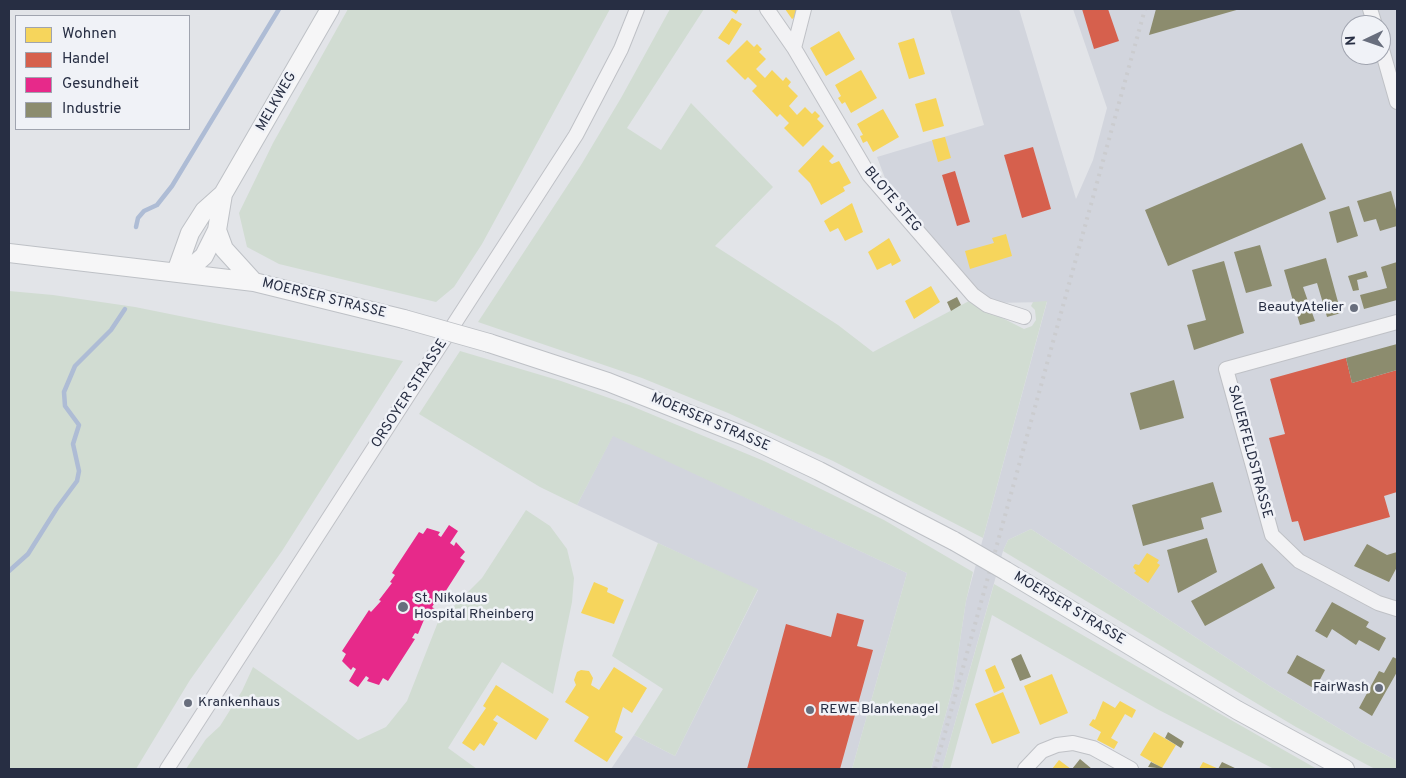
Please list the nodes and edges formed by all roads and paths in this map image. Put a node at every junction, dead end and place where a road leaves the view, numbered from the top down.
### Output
1 (330, 9) edge
2 (637, 9) edge
3 (766, 9) edge
4 (804, 9) edge
5 (794, 48) junction
6 (1386, 65) edge
7 (1397, 102) edge
8 (223, 194) junction
9 (217, 230) junction
10 (9, 253) edge
11 (181, 272) junction
12 (254, 282) junction
13 (1024, 317) dead end
14 (1397, 322) edge
15 (1397, 609) edge
16 (167, 769) edge
17 (1025, 769) edge
18 (1131, 769) edge
19 (1345, 769) edge

1 - 8 main road, MELKWEG
2 - 16 street, ORSOYER STRASSE
3 - 5 street, BLOTE STEG
4 - 5 street
5 - 13 street, BLOTE STEG
6 - 7 street
8 - 9 main road, MELKWEG
8 - 11 main road, MELKWEG
9 - 11 main road, MELKWEG
9 - 12 main road
10 - 11 main road, MOERSER STRASSE
11 - 12 main road, MOERSER STRASSE
12 - 19 main road, MOERSER STRASSE, bridge
14 - 15 street, SAUERFELDSTRASSE
17 - 18 street

